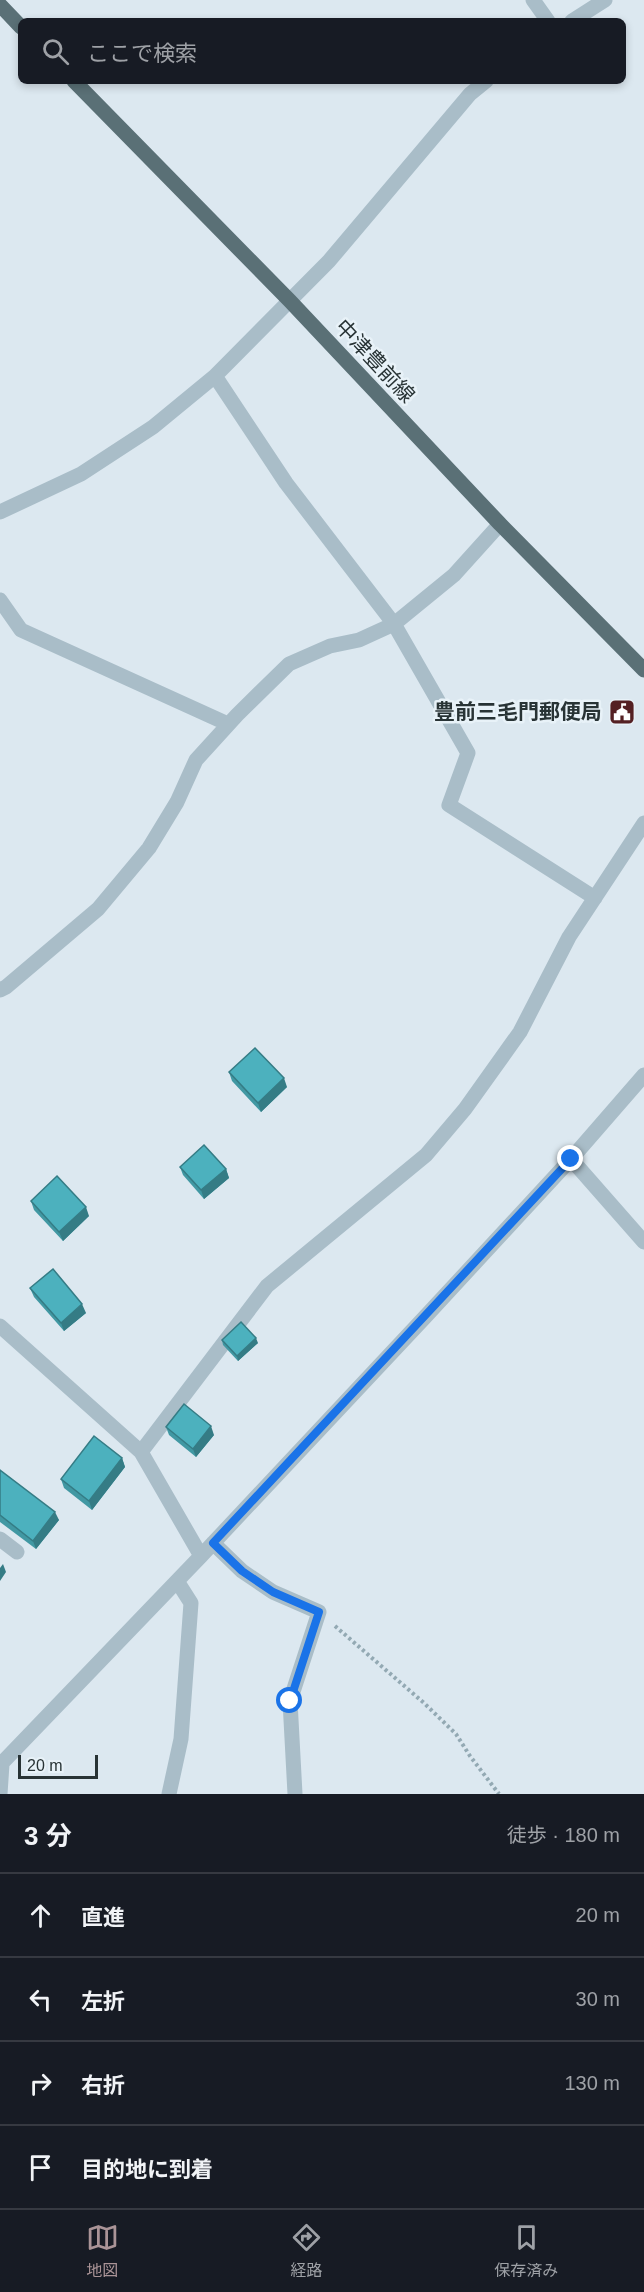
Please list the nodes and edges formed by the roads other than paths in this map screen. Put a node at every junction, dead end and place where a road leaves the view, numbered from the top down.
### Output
1 (533, 0) edge
2 (605, 0) edge
3 (0, 5) edge
4 (546, 18) edge
5 (577, 18) edge
6 (18, 24) edge
7 (77, 84) edge
8 (483, 84) edge
9 (290, 301) junction
10 (215, 376) junction
11 (0, 512) edge
12 (500, 524) junction
13 (0, 600) edge
14 (394, 624) junction
15 (644, 670) edge
16 (228, 724) junction
17 (644, 823) edge
18 (595, 898) junction
19 (0, 990) edge
20 (644, 1075) edge
21 (571, 1159) junction
22 (644, 1242) edge
23 (0, 1326) edge
24 (141, 1452) junction
25 (0, 1539) edge
26 (213, 1543) junction
27 (17, 1552) dead end
28 (201, 1556) junction
29 (177, 1581) junction
30 (1, 1765) edge
31 (0, 1794) edge
32 (169, 1794) edge
33 (295, 1794) edge

1 - 4 street
2 - 5 street
3 - 6 main road
7 - 9 main road, 中津豊前線
8 - 9 street
9 - 10 street
9 - 12 main road, 中津豊前線
10 - 11 street
10 - 14 street
12 - 14 street
12 - 15 main road, 中津豊前線
13 - 16 street
14 - 16 street
14 - 18 street
16 - 19 street
17 - 18 street
18 - 24 street
20 - 21 street
21 - 22 street
21 - 26 street
23 - 24 street
24 - 28 street
25 - 27 street
26 - 28 street
26 - 33 street
28 - 29 street
29 - 30 street
29 - 32 street
30 - 31 street

